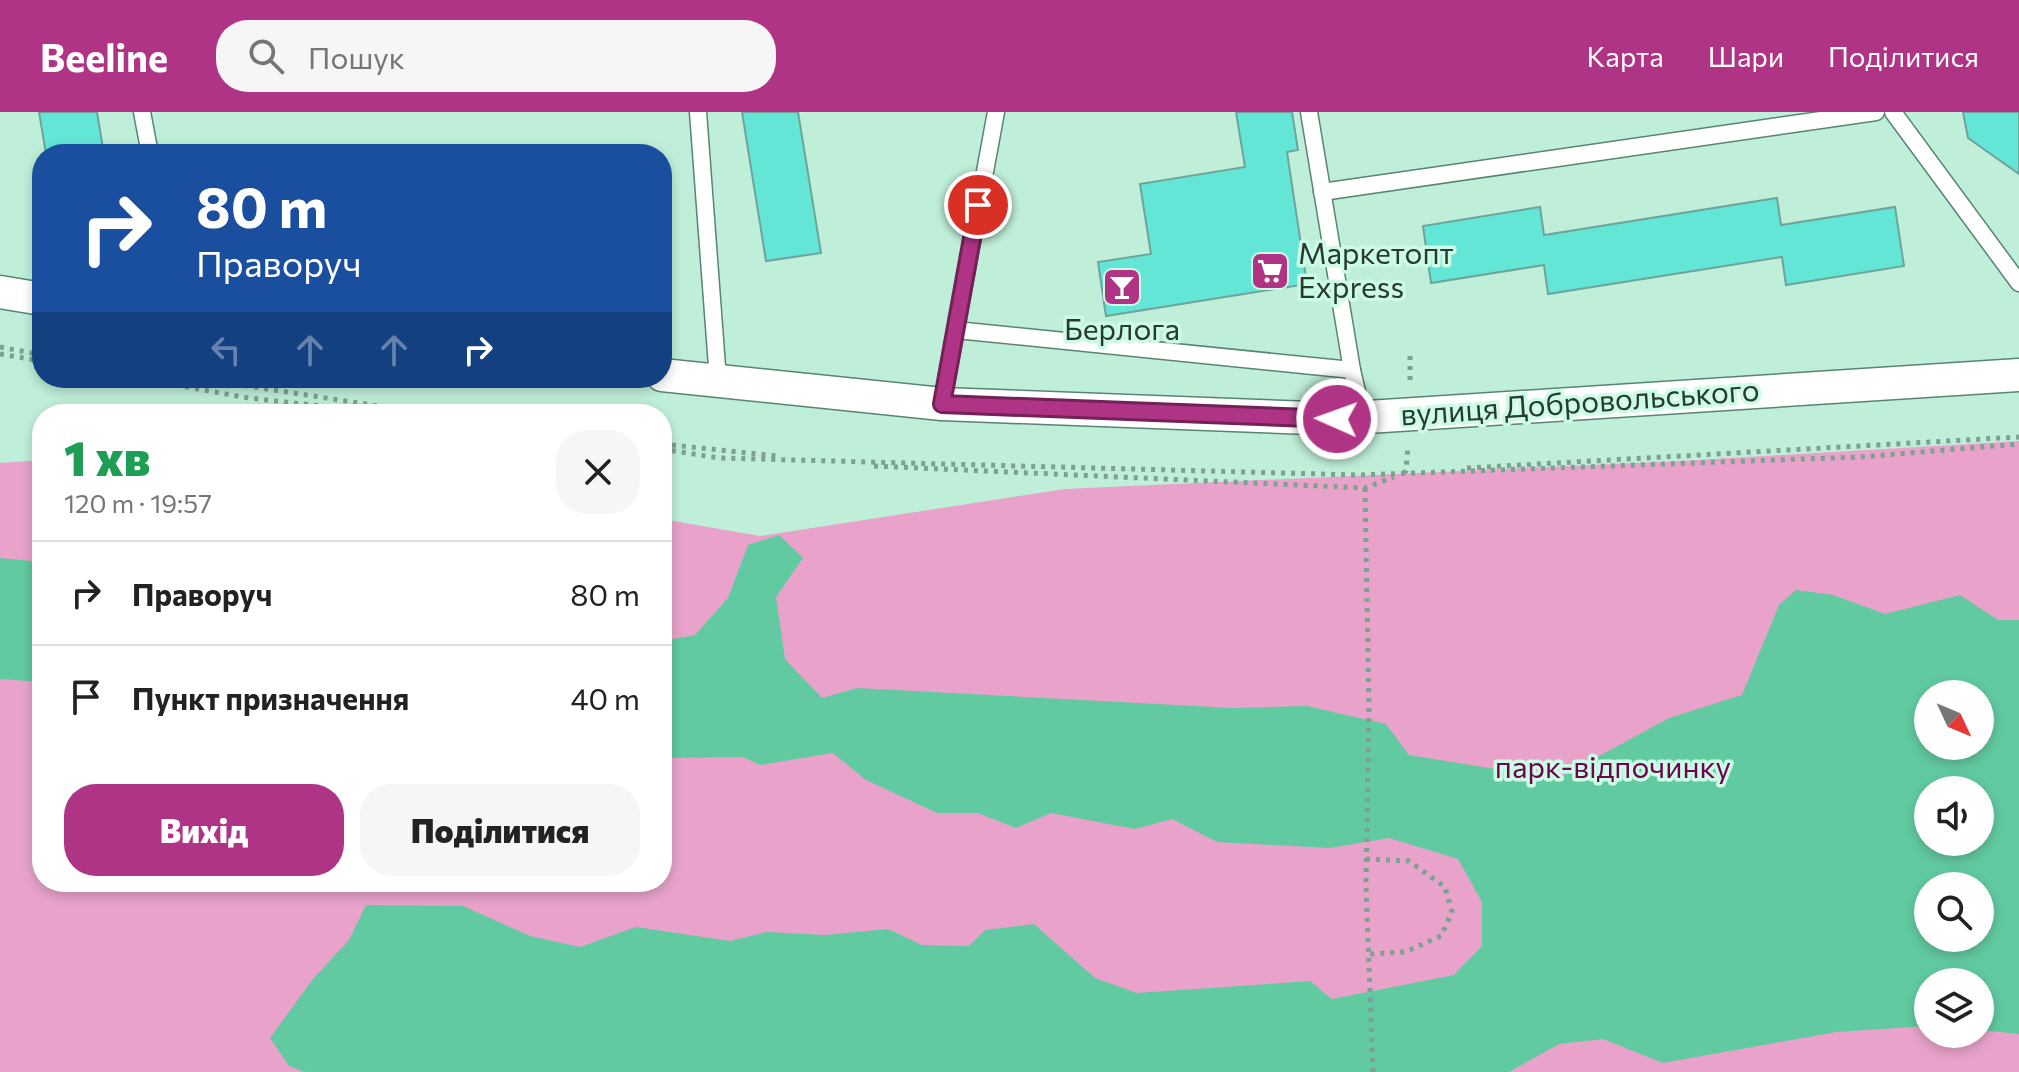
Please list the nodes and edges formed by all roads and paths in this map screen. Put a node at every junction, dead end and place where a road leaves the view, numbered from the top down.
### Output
1 (142, 112) edge
2 (698, 112) edge
3 (996, 112) edge
4 (1309, 112) edge
5 (1876, 112) edge
6 (1893, 112) edge
7 (148, 144) edge
8 (1322, 192) junction
9 (2019, 283) edge
10 (0, 292) edge
11 (32, 297) edge
12 (956, 330) junction
13 (0, 347) edge
14 (32, 353) edge
15 (0, 354) edge
16 (32, 359) edge
17 (1352, 370) junction
18 (2019, 375) edge
19 (672, 376) edge
20 (718, 380) junction
21 (192, 388) edge
22 (261, 388) edge
23 (303, 404) edge
24 (365, 404) edge
25 (942, 404) junction
26 (1363, 417) junction
27 (2019, 437) edge
28 (2019, 444) edge
29 (672, 447) edge
30 (816, 461) junction
31 (1406, 471) dead end
32 (1366, 859) junction
33 (1369, 954) junction
34 (1373, 1072) edge

1 - 7 lane
2 - 20 lane
3 - 12 lane
4 - 8 lane
5 - 8 lane
6 - 9 lane
8 - 17 lane
10 - 11 street
12 - 17 lane
12 - 25 lane
13 - 14 path
15 - 16 path
17 - 26 lane
18 - 26 street, вулиця Добровольського
19 - 20 street, вулиця Добровольського
20 - 25 street, вулиця Добровольського
21 - 23 path
22 - 24 path
25 - 26 street, вулиця Добровольського
27 - 31 path
28 - 30 path
29 - 30 path
30 - 32 path
32 - 33 path
32 - 33 path
33 - 34 path

